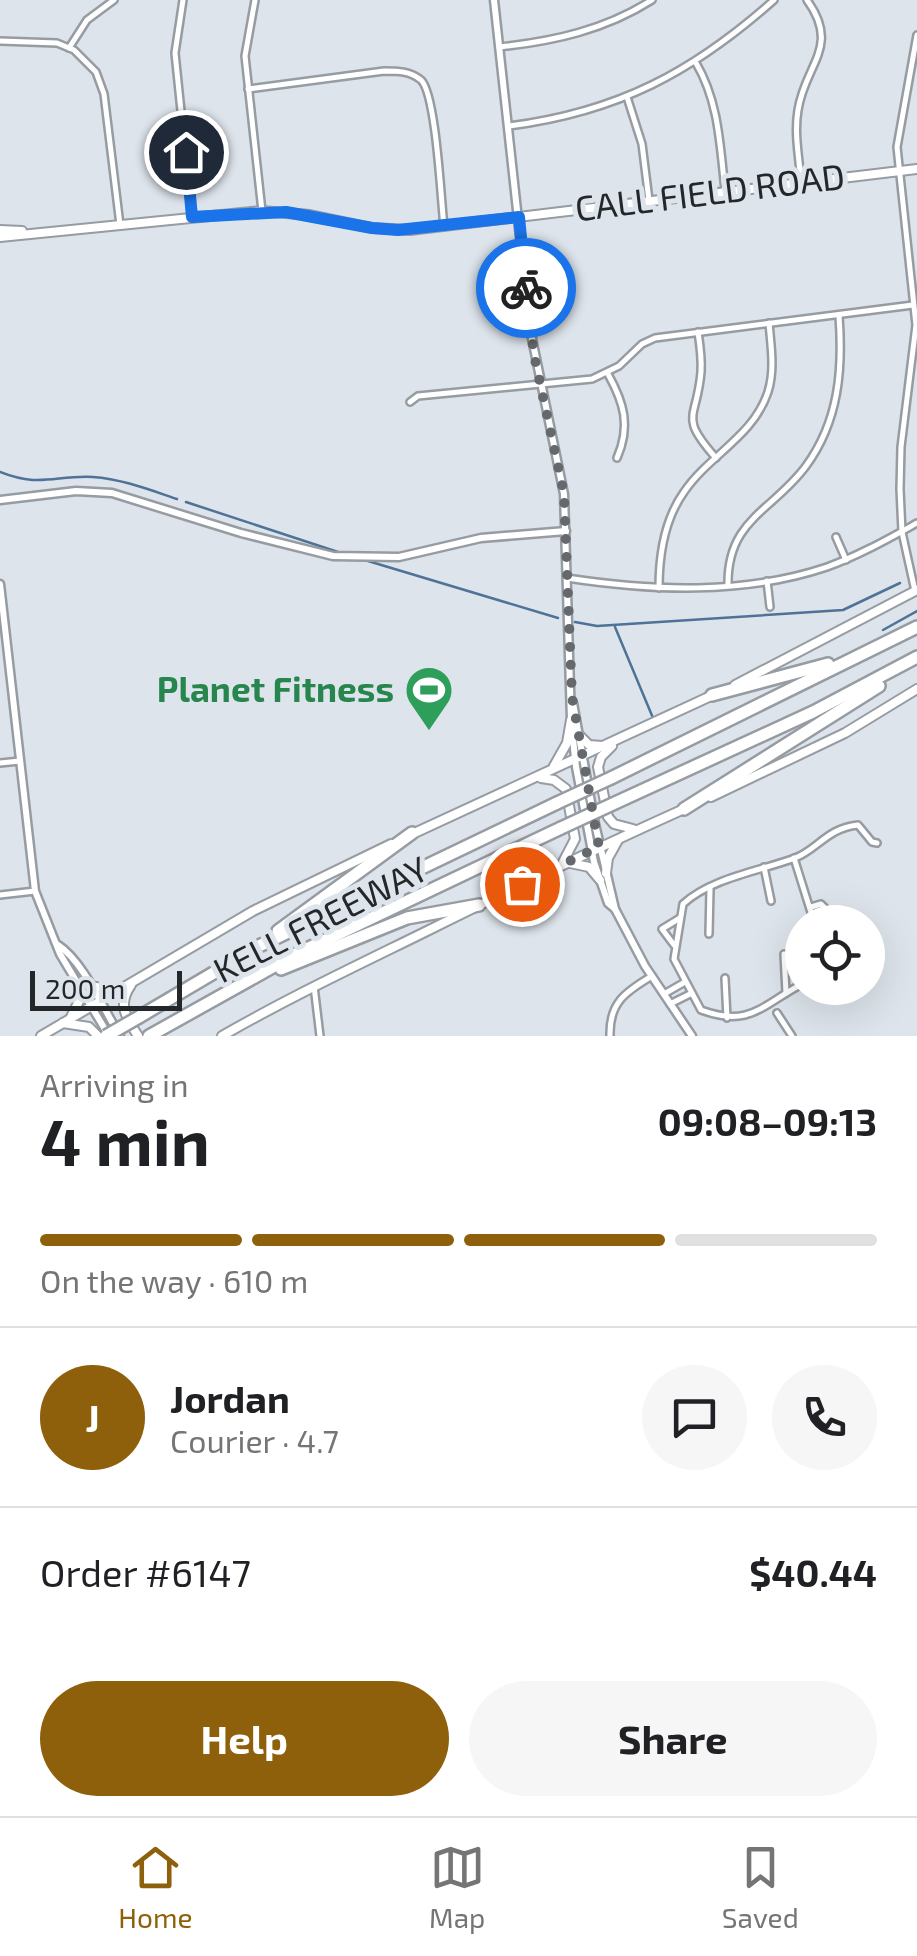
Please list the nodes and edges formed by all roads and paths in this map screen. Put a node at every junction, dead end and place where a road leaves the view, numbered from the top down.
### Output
1 (114, 0) edge
2 (183, 0) edge
3 (255, 0) edge
4 (494, 0) edge
5 (652, 0) edge
6 (774, 0) edge
7 (807, 0) edge
8 (917, 35) edge
9 (0, 40) edge
10 (500, 47) junction
11 (69, 48) junction
12 (696, 62) junction
13 (908, 83) junction
14 (917, 84) edge
15 (248, 89) junction
16 (627, 97) junction
17 (509, 126) junction
18 (917, 168) edge
19 (899, 170) junction
20 (802, 181) junction
21 (725, 190) junction
22 (648, 200) junction
23 (262, 211) junction
24 (192, 217) junction
25 (519, 217) junction
26 (120, 224) junction
27 (444, 227) junction
28 (0, 230) edge
29 (26, 232) junction
30 (0, 238) edge
31 (916, 305) edge
32 (839, 314) junction
33 (769, 323) junction
34 (698, 332) junction
35 (608, 374) junction
36 (541, 385) junction
37 (410, 402) dead end
38 (617, 458) dead end
39 (716, 458) junction
40 (0, 500) edge
41 (917, 524) edge
42 (566, 531) junction
43 (902, 532) junction
44 (836, 537) dead end
45 (846, 560) junction
46 (567, 578) junction
47 (767, 582) junction
48 (0, 584) edge
49 (728, 585) junction
50 (659, 588) junction
51 (916, 591) edge
52 (770, 608) dead end
53 (912, 630) edge
54 (917, 659) edge
55 (917, 689) edge
56 (712, 696) junction
57 (572, 697) junction
58 (571, 720) junction
59 (580, 736) junction
60 (618, 740) junction
61 (607, 745) junction
62 (579, 758) junction
63 (20, 761) junction
64 (0, 764) edge
65 (551, 770) junction
66 (536, 778) junction
67 (684, 810) junction
68 (637, 830) junction
69 (412, 834) junction
70 (620, 838) junction
71 (878, 842) dead end
72 (595, 848) junction
73 (794, 858) junction
74 (563, 864) junction
75 (764, 867) junction
76 (603, 876) junction
77 (710, 889) junction
78 (35, 891) junction
79 (0, 896) edge
80 (771, 901) dead end
81 (479, 905) junction
82 (809, 905) edge
83 (680, 918) junction
84 (709, 934) dead end
85 (57, 944) junction
86 (259, 946) junction
87 (675, 946) junction
88 (784, 954) dead end
89 (785, 974) edge
90 (652, 976) junction
91 (725, 978) dead end
92 (248, 980) junction
93 (134, 981) junction
94 (685, 982) junction
95 (78, 984) junction
96 (90, 986) junction
97 (314, 986) junction
98 (119, 990) junction
99 (690, 993) junction
100 (664, 994) junction
101 (785, 994) edge
102 (95, 1004) junction
103 (670, 1004) junction
104 (777, 1013) dead end
105 (726, 1018) junction
106 (66, 1021) junction
107 (227, 1034) edge
108 (150, 1035) edge
109 (41, 1036) edge
110 (98, 1036) edge
111 (107, 1036) edge
112 (120, 1036) edge
113 (138, 1036) edge
114 (320, 1036) edge
115 (610, 1036) edge
116 (692, 1036) edge
117 (792, 1036) edge

1 - 11 street
2 - 24 street
3 - 15 street
4 - 10 street
5 - 10 street
6 - 12 street
7 - 20 street
8 - 13 street
9 - 11 street
10 - 17 street
11 - 26 street
12 - 16 street
12 - 21 street
13 - 14 street
13 - 19 street
15 - 23 street
15 - 27 street
16 - 17 street
16 - 22 street
17 - 25 street
18 - 19 main road, CALL FIELD ROAD
19 - 20 main road, CALL FIELD ROAD
19 - 31 street
20 - 21 main road, CALL FIELD ROAD
21 - 22 main road, CALL FIELD ROAD
22 - 25 main road, CALL FIELD ROAD
23 - 24 main road, CALL FIELD ROAD
23 - 27 main road, CALL FIELD ROAD
24 - 26 main road, CALL FIELD ROAD
25 - 27 main road, CALL FIELD ROAD
25 - 36 street
26 - 29 main road, CALL FIELD ROAD
28 - 29 main road, CALL FIELD ROAD
29 - 30 main road, CALL FIELD ROAD
31 - 32 street
31 - 43 street
32 - 33 street
32 - 49 street
33 - 34 street
33 - 39 street
34 - 35 street
34 - 39 street
35 - 36 street
35 - 38 street
36 - 37 street
36 - 42 street
39 - 50 street
40 - 42 street
41 - 43 street
42 - 46 street
43 - 45 street
43 - 51 street
44 - 45 street
45 - 47 street
46 - 50 street
46 - 57 street
47 - 49 street
47 - 52 street
48 - 63 street
49 - 50 street
51 - 56 main road
53 - 56 highway
53 - 86 highway, KELL FREEWAY, bridge
54 - 67 highway
54 - 92 highway, KELL FREEWAY, bridge
55 - 67 main road
56 - 60 main road
57 - 58 street
57 - 59 street
58 - 62 street
58 - 65 main road
59 - 61 main road
59 - 62 street
60 - 61 main road
60 - 68 main road
61 - 62 main road
62 - 65 main road
62 - 72 street
63 - 64 street
63 - 78 street
65 - 66 main road
66 - 69 main road
66 - 74 main road
67 - 68 main road
68 - 70 main road
69 - 86 highway
69 - 93 main road
70 - 72 main road
70 - 76 main road
71 - 73 street
72 - 74 main road
72 - 76 street
73 - 75 street
73 - 82 street
74 - 76 main road
74 - 81 main road
75 - 77 street
75 - 80 street
76 - 90 street
77 - 83 street
77 - 84 street
78 - 79 street
78 - 85 street
81 - 92 highway
81 - 97 main road
83 - 87 street
83 - 87 street
85 - 95 street
85 - 96 street
86 - 111 highway, KELL FREEWAY, bridge
87 - 94 street
88 - 89 street
90 - 100 street
90 - 115 street
91 - 105 street
92 - 108 highway, KELL FREEWAY
93 - 98 main road
93 - 113 main road
94 - 99 street
94 - 100 street
95 - 102 street
95 - 106 main road
96 - 98 main road
96 - 102 street
97 - 107 main road
97 - 114 street
98 - 102 main road
99 - 103 street
99 - 105 street
100 - 103 street
101 - 105 street
102 - 106 main road
102 - 111 street
102 - 112 street
103 - 116 street
104 - 117 street
106 - 109 main road
106 - 110 main road

